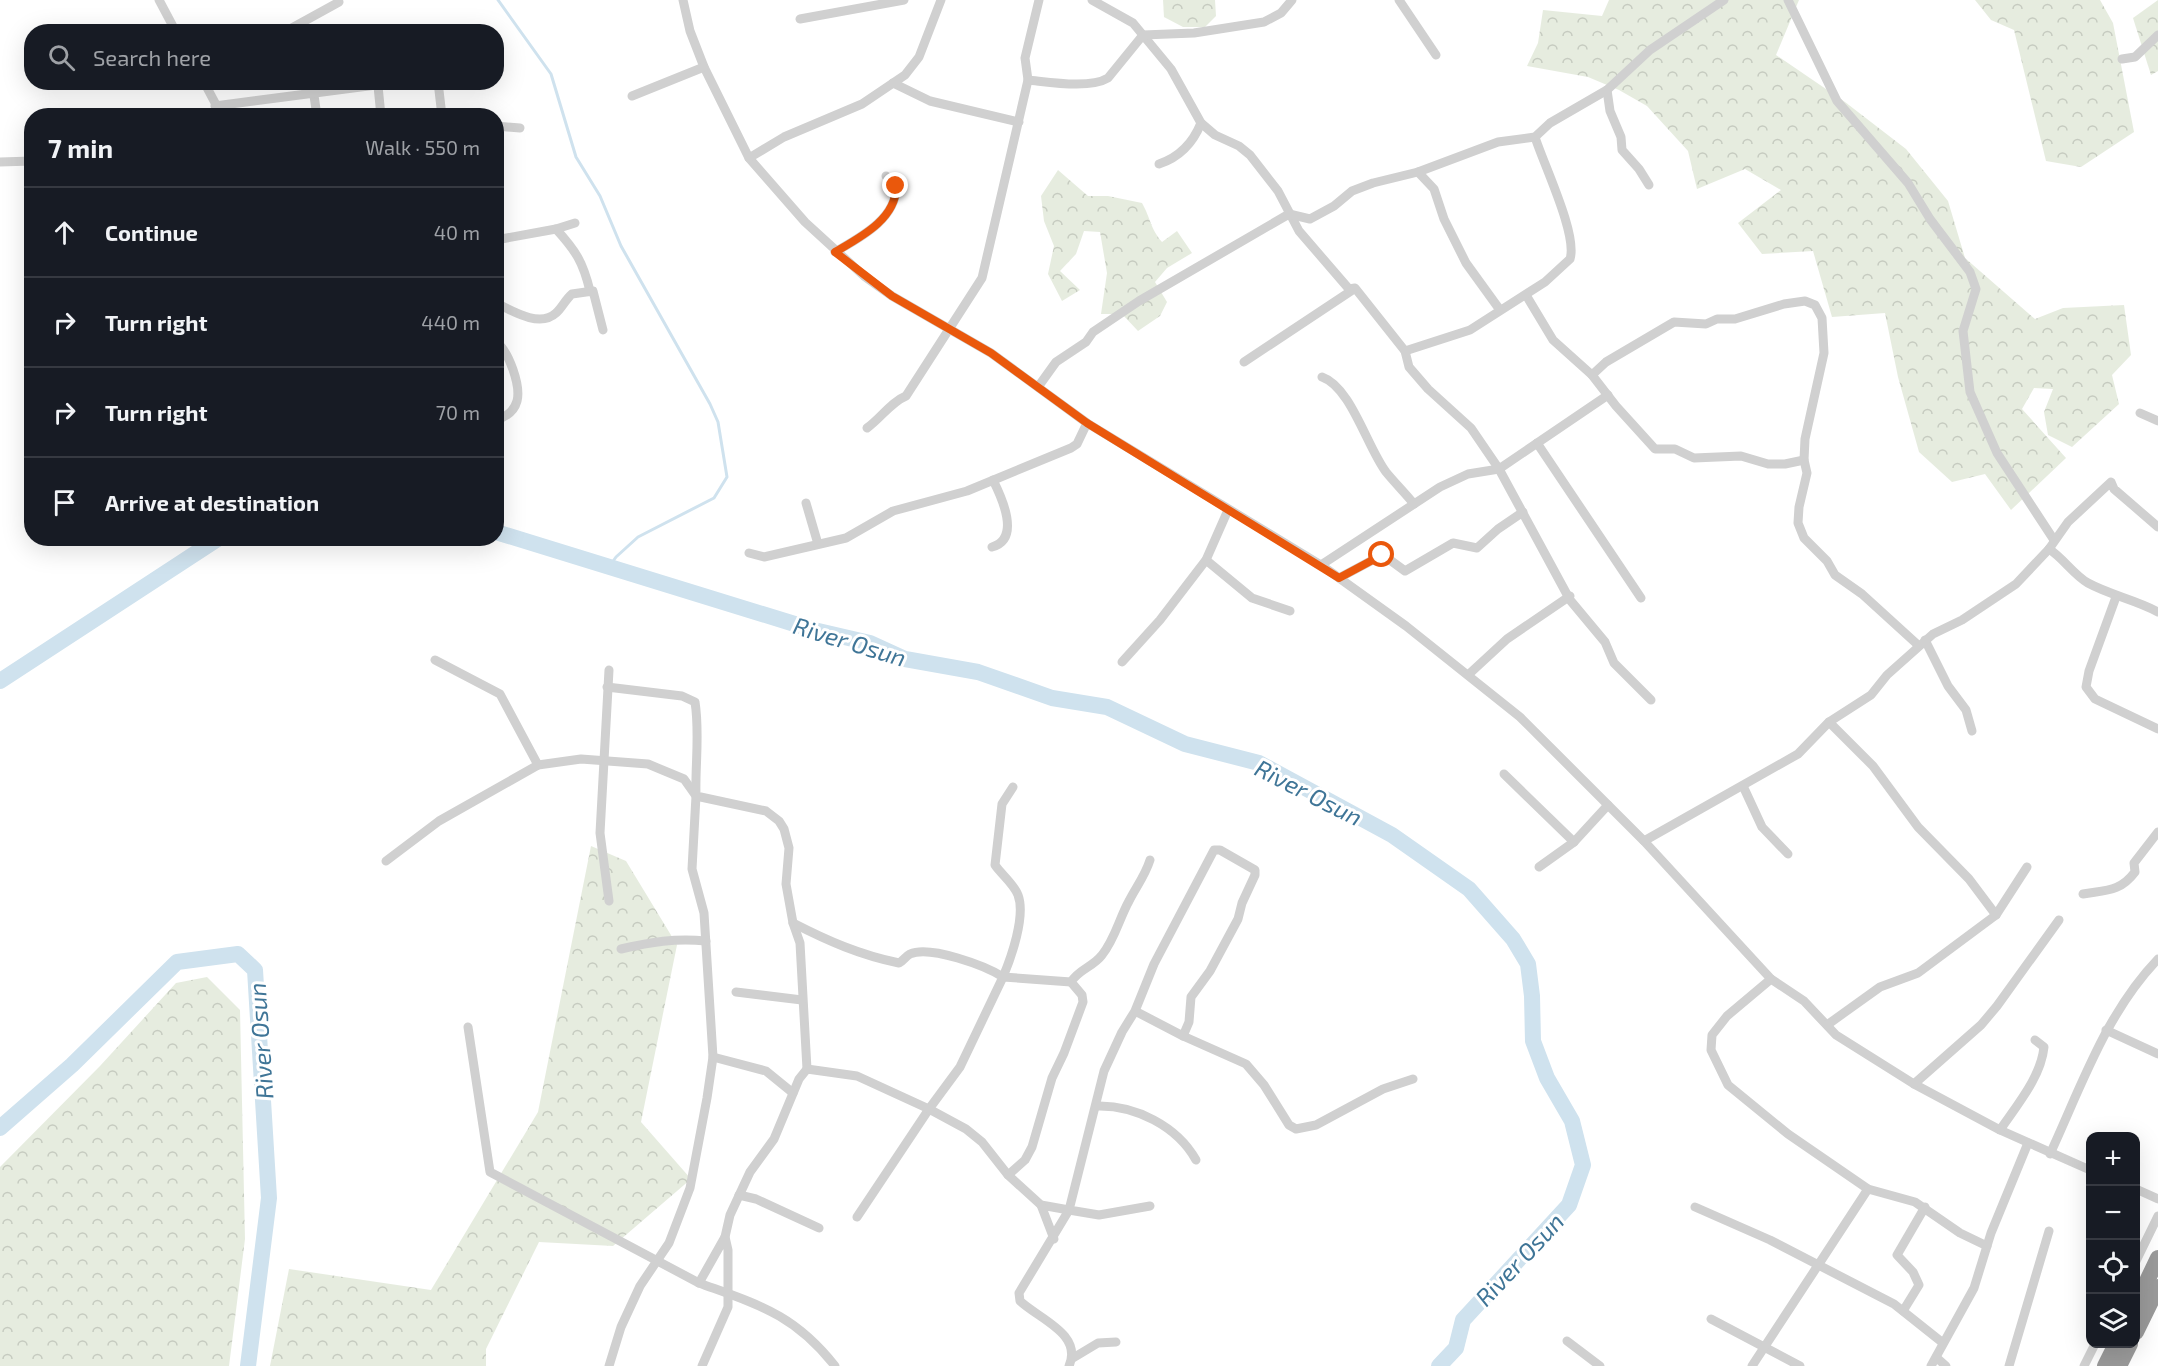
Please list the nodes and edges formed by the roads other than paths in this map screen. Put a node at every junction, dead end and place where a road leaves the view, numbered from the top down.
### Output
1 (159, 0) edge
2 (683, 0) edge
3 (904, 0) edge
4 (941, 0) edge
5 (1039, 0) edge
6 (1092, 0) edge
7 (1292, 0) edge
8 (1399, 0) edge
9 (1724, 0) edge
10 (1788, 0) edge
11 (339, 2) dead end
12 (800, 19) dead end
13 (172, 24) edge
14 (299, 24) edge
15 (1143, 35) junction
16 (2158, 35) edge
17 (1436, 55) dead end
18 (2122, 59) dead end
19 (704, 68) junction
20 (1028, 80) junction
21 (893, 83) junction
22 (207, 90) edge
23 (302, 90) edge
24 (314, 90) edge
25 (378, 90) edge
26 (439, 90) edge
27 (1607, 90) junction
28 (632, 96) dead end
29 (213, 108) edge
30 (226, 108) edge
31 (316, 108) edge
32 (380, 108) edge
33 (441, 108) edge
34 (1019, 122) junction
35 (1201, 123) junction
36 (504, 127) edge
37 (520, 128) dead end
38 (1535, 137) junction
39 (749, 158) junction
40 (24, 161) edge
41 (0, 162) edge
42 (1159, 164) dead end
43 (1418, 172) junction
44 (886, 176) dead end
45 (1649, 185) dead end
46 (1289, 214) junction
47 (575, 223) dead end
48 (556, 229) junction
49 (504, 239) edge
50 (835, 252) junction
51 (1355, 288) junction
52 (590, 291) junction
53 (1527, 295) junction
54 (504, 307) edge
55 (1500, 310) junction
56 (948, 328) junction
57 (603, 330) dead end
58 (1406, 351) junction
59 (504, 353) edge
60 (1244, 362) dead end
61 (1592, 375) junction
62 (1322, 377) dead end
63 (1038, 387) junction
64 (1608, 395) junction
65 (2140, 413) dead end
66 (504, 416) edge
67 (2158, 422) edge
68 (1087, 423) junction
69 (867, 428) dead end
70 (1537, 443) junction
71 (1804, 460) junction
72 (1499, 469) junction
73 (993, 480) junction
74 (806, 503) dead end
75 (1414, 504) junction
76 (1228, 510) junction
77 (1523, 512) junction
78 (2158, 527) edge
79 (818, 544) junction
80 (2051, 544) junction
81 (992, 548) dead end
82 (749, 553) dead end
83 (1206, 560) junction
84 (1321, 565) junction
85 (1339, 578) junction
86 (1570, 596) junction
87 (2116, 597) junction
88 (1641, 598) dead end
89 (1290, 611) dead end
90 (2158, 612) edge
91 (1922, 642) junction
92 (435, 660) dead end
93 (1122, 662) dead end
94 (609, 669) dead end
95 (1468, 675) junction
96 (608, 687) junction
97 (1651, 700) dead end
98 (1829, 722) junction
99 (2158, 729) edge
100 (1972, 731) dead end
101 (606, 759) junction
102 (538, 765) junction
103 (1504, 774) dead end
104 (1743, 786) junction
105 (1013, 787) dead end
106 (696, 796) junction
107 (1608, 805) junction
108 (2158, 832) edge
109 (1644, 841) junction
110 (1574, 842) junction
111 (1788, 854) dead end
112 (1150, 860) dead end
113 (386, 861) dead end
114 (1539, 867) dead end
115 (2027, 867) dead end
116 (2082, 894) dead end
117 (609, 902) dead end
118 (1995, 915) junction
119 (2059, 920) dead end
120 (793, 923) junction
121 (706, 941) junction
122 (621, 949) dead end
123 (2158, 959) edge
124 (1003, 977) junction
125 (1771, 979) junction
126 (1071, 982) junction
127 (736, 992) dead end
128 (802, 1000) junction
129 (1135, 1011) junction
130 (1827, 1025) junction
131 (468, 1027) dead end
132 (2106, 1030) junction
133 (1184, 1036) junction
134 (2035, 1040) dead end
135 (2158, 1054) edge
136 (713, 1056) junction
137 (807, 1069) junction
138 (1413, 1079) dead end
139 (1914, 1084) junction
140 (793, 1093) junction
141 (1097, 1106) junction
142 (929, 1109) junction
143 (2000, 1130) junction
144 (2028, 1143) junction
145 (2050, 1154) junction
146 (1196, 1160) dead end
147 (2086, 1168) edge
148 (1008, 1175) junction
149 (1856, 1180) junction
150 (1868, 1189) junction
151 (2140, 1191) edge
152 (739, 1195) junction
153 (2158, 1199) edge
154 (1041, 1205) junction
155 (1150, 1206) dead end
156 (1695, 1207) dead end
157 (1853, 1208) junction
158 (1925, 1208) junction
159 (1069, 1210) junction
160 (2158, 1216) edge
161 (857, 1217) dead end
162 (819, 1228) dead end
163 (2049, 1230) dead end
164 (725, 1237) junction
165 (1054, 1239) junction
166 (1987, 1246) junction
167 (2140, 1253) edge
168 (2158, 1257) edge
169 (658, 1260) junction
170 (1819, 1266) junction
171 (699, 1283) junction
172 (2158, 1287) edge
173 (727, 1293) junction
174 (2140, 1295) edge
175 (1903, 1311) junction
176 (1712, 1319) dead end
177 (2140, 1324) edge
178 (1567, 1341) dead end
179 (1116, 1342) dead end
180 (1943, 1343) junction
181 (1765, 1348) junction
182 (2093, 1348) edge
183 (2114, 1348) edge
184 (2128, 1348) edge
185 (1937, 1358) junction
186 (1071, 1362) edge
187 (609, 1366) edge
188 (702, 1366) edge
189 (835, 1366) edge
190 (1600, 1366) edge
191 (1752, 1366) edge
192 (1800, 1366) edge
193 (1931, 1366) edge
194 (1946, 1366) edge
195 (2009, 1366) edge
196 (2084, 1366) edge
197 (2105, 1366) edge
198 (2118, 1366) edge

1 - 13 street
2 - 19 street
3 - 12 street
4 - 21 street
5 - 20 street
6 - 15 street
7 - 15 street
8 - 17 street
9 - 27 street
10 - 80 street
11 - 14 street
15 - 20 street
15 - 35 street
16 - 18 street
19 - 28 street
19 - 39 street
20 - 34 street
21 - 34 street
21 - 39 street
22 - 29 street
23 - 30 street
24 - 31 street
25 - 32 street
26 - 33 street
27 - 38 street
27 - 45 street
34 - 56 street
35 - 42 street
35 - 46 street
36 - 37 street
38 - 43 street
38 - 53 street
39 - 50 street
40 - 41 street
43 - 46 street
43 - 55 street
44 - 50 street
46 - 51 street
46 - 63 street
47 - 48 street
48 - 49 street
48 - 52 street
50 - 56 street
51 - 58 street
51 - 60 street
52 - 54 street
52 - 57 street
53 - 55 street
53 - 61 street
55 - 58 street
56 - 63 street
56 - 69 street
58 - 72 street
59 - 66 street
61 - 64 street
61 - 71 street
62 - 75 street
63 - 68 street
64 - 70 street
64 - 71 street
65 - 67 street
68 - 73 street
68 - 76 street
70 - 72 street
70 - 88 street
71 - 91 street
72 - 75 street
72 - 77 street
73 - 79 street
73 - 81 street
74 - 79 street
75 - 84 street
76 - 83 street
76 - 84 street
77 - 85 street
77 - 86 street
78 - 80 street
79 - 82 street
80 - 87 street
80 - 91 street
83 - 89 street
83 - 93 street
84 - 85 street
85 - 95 street
86 - 95 street
86 - 97 street
87 - 90 street
87 - 99 street
91 - 98 street
91 - 100 street
92 - 102 street
94 - 96 street
95 - 107 street
96 - 101 street
96 - 106 street
98 - 104 street
98 - 118 street
101 - 102 street
101 - 106 street
101 - 117 street
102 - 113 street
103 - 110 street
104 - 109 street
104 - 111 street
105 - 124 street
106 - 120 street
106 - 121 street
107 - 109 street
107 - 110 street
108 - 116 street
109 - 125 street
110 - 114 street
112 - 126 street
115 - 118 street
118 - 130 street
119 - 139 street
120 - 124 street
120 - 128 street
121 - 122 street
121 - 136 street
123 - 132 street
124 - 126 street
124 - 142 street
125 - 130 street
125 - 149 street
126 - 148 street
127 - 128 street
128 - 137 street
129 - 133 street
129 - 133 street
129 - 141 street
130 - 139 street
131 - 169 street
132 - 135 street
132 - 145 street
133 - 138 street
134 - 143 street
136 - 140 street
136 - 169 street
137 - 140 street
137 - 142 street
139 - 143 street
140 - 152 street
141 - 146 street
141 - 159 street
142 - 148 street
142 - 161 street
143 - 144 street
144 - 145 street
144 - 166 street
145 - 147 street
148 - 154 street
149 - 150 street
149 - 157 street
150 - 157 street
150 - 158 street
151 - 153 street
152 - 162 street
152 - 164 street
154 - 159 street
154 - 165 street
155 - 159 street
156 - 170 street
157 - 170 street
158 - 166 street
158 - 175 street
159 - 165 street
160 - 167 street
163 - 195 street
164 - 171 street
164 - 173 street
165 - 186 street
166 - 180 street
168 - 174 highway
169 - 171 street
169 - 187 street
170 - 175 street
170 - 181 street
171 - 173 street
172 - 177 highway
173 - 188 street
173 - 189 street
175 - 180 street
176 - 181 street
178 - 190 street
179 - 186 street
180 - 185 street
181 - 191 street
181 - 192 street
182 - 196 street
183 - 197 highway
184 - 198 highway
185 - 193 street
185 - 194 street

